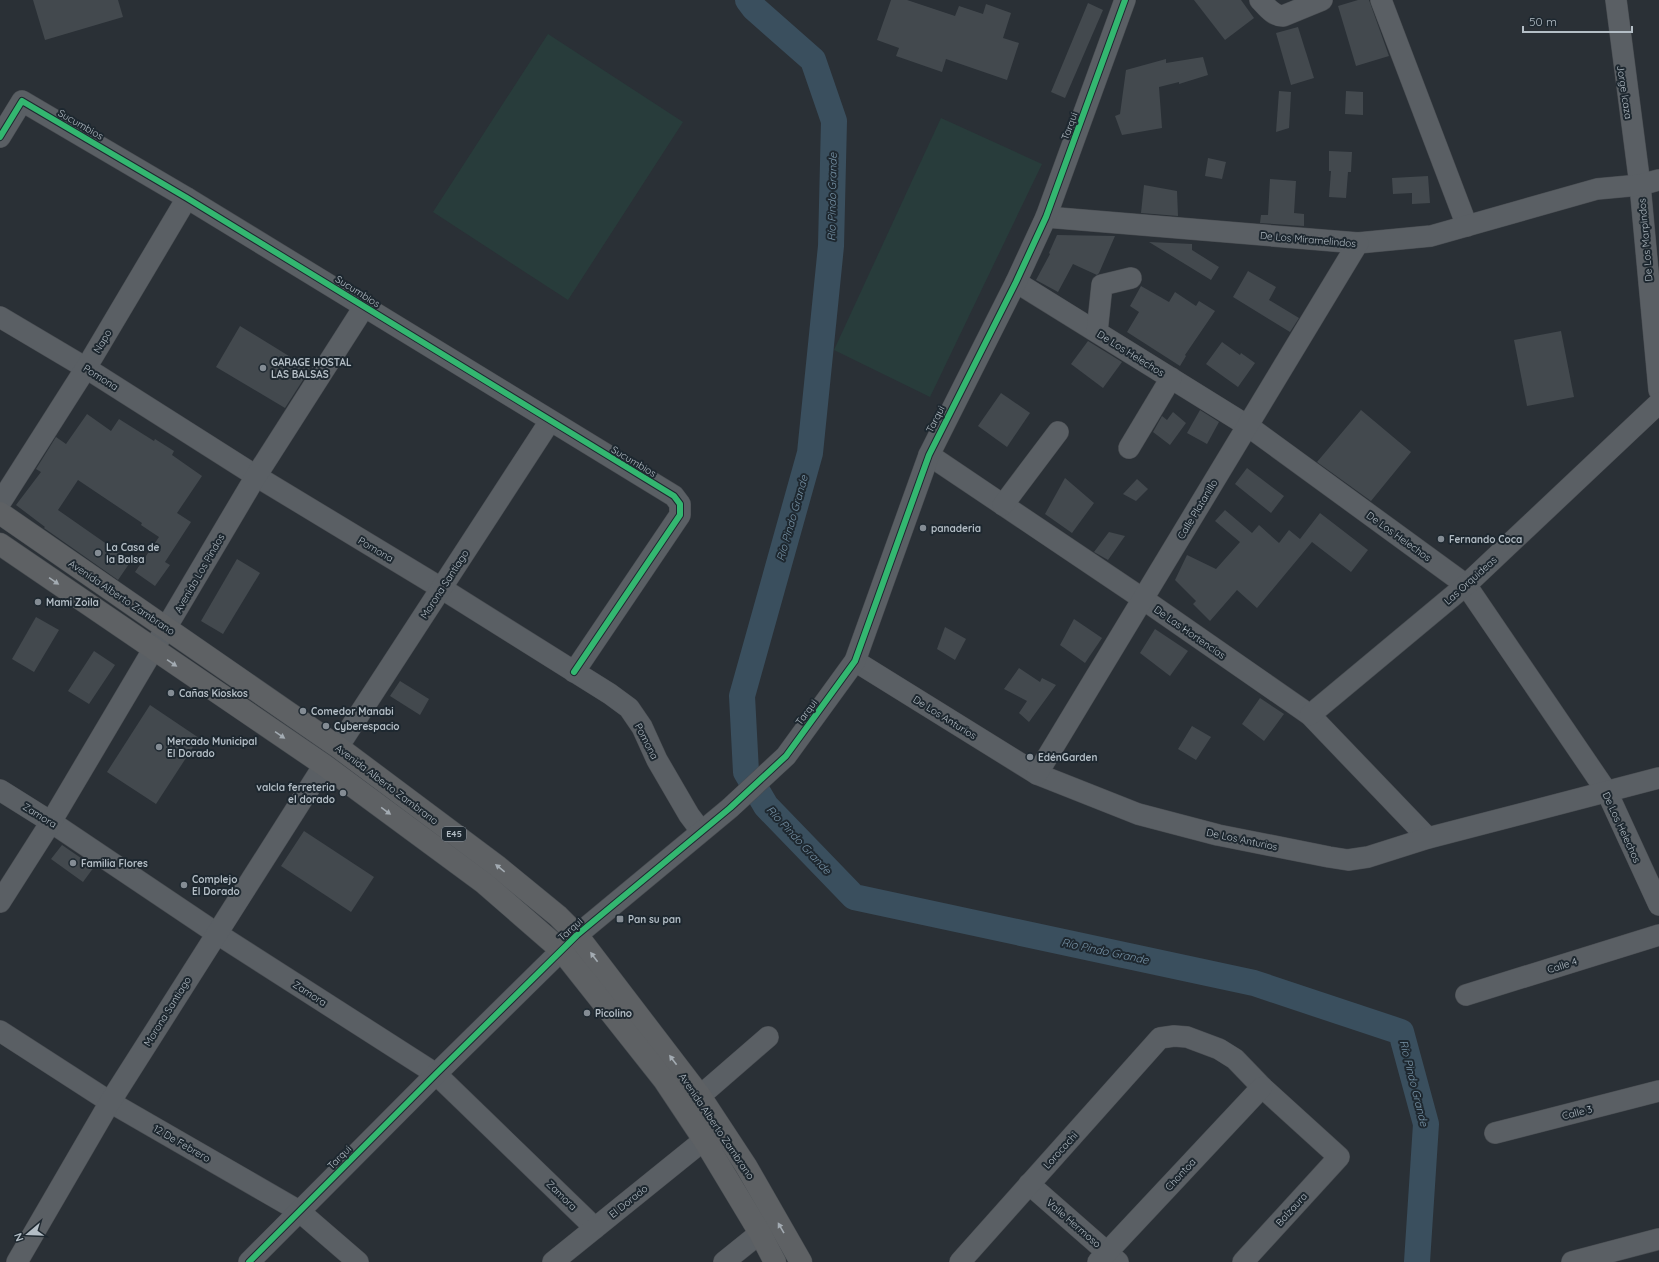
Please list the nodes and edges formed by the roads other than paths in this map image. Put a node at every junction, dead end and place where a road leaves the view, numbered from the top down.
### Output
1 (1125, 0) edge
2 (1260, 0) edge
3 (1322, 0) edge
4 (1381, 0) edge
5 (1610, 0) edge
6 (1616, 0) edge
7 (0, 137) edge
8 (1650, 182) edge
9 (188, 198) junction
10 (1046, 216) junction
11 (1467, 226) junction
12 (1358, 243) junction
13 (1131, 278) dead end
14 (1016, 282) junction
15 (364, 307) junction
16 (0, 317) edge
17 (1097, 332) junction
18 (86, 368) junction
19 (1171, 378) junction
20 (1659, 390) edge
21 (1659, 404) edge
22 (550, 421) junction
23 (1248, 426) junction
24 (1058, 432) dead end
25 (1129, 448) dead end
26 (929, 455) junction
27 (256, 476) junction
28 (0, 503) edge
29 (1004, 505) junction
30 (0, 513) edge
31 (0, 544) edge
32 (1466, 585) junction
33 (441, 588) junction
34 (1143, 599) junction
35 (167, 627) junction
36 (153, 650) junction
37 (855, 661) junction
38 (574, 672) junction
39 (1310, 715) junction
40 (338, 747) junction
41 (324, 765) junction
42 (1037, 774) junction
43 (1659, 778) edge
44 (0, 790) edge
45 (1607, 792) junction
46 (51, 822) junction
47 (701, 831) junction
48 (1428, 838) junction
49 (0, 902) edge
50 (1659, 905) edge
51 (216, 933) junction
52 (577, 935) junction
53 (1659, 935) edge
54 (561, 950) junction
55 (1466, 995) dead end
56 (0, 1031) edge
57 (768, 1037) dead end
58 (436, 1074) junction
59 (1262, 1087) junction
60 (1659, 1091) edge
61 (700, 1096) junction
62 (110, 1102) junction
63 (1496, 1133) dead end
64 (704, 1140) junction
65 (1029, 1184) junction
66 (299, 1211) junction
67 (595, 1228) junction
68 (760, 1233) junction
69 (1659, 1239) edge
70 (1108, 1259) edge
71 (17, 1262) edge
72 (249, 1262) edge
73 (358, 1262) edge
74 (553, 1262) edge
75 (724, 1262) edge
76 (775, 1262) edge
77 (800, 1262) edge
78 (960, 1262) edge
79 (1243, 1262) edge
80 (1572, 1262) edge

1 - 10 street, Tarqui
2 - 3 street
4 - 11 street
5 - 8 street, Jorge Icaza
6 - 8 street
7 - 9 street, Sucumbios
8 - 11 street, De Los Miramelindos
8 - 20 street, De Los Marpindos
9 - 15 street, Sucumbios
9 - 18 street, Napo
10 - 12 street, De Los Miramelindos
10 - 14 street, Tarqui
11 - 12 street, De Los Miramelindos
12 - 23 street, Calle Platanillo
13 - 17 street
14 - 17 street, De Los Helechos
14 - 26 street, Tarqui
15 - 22 street, Sucumbios
15 - 27 street, Avenida Los Pindos
16 - 18 street, Pomona
17 - 19 street, De Los Helechos
18 - 27 street, Pomona
18 - 28 street, Napo
19 - 23 street, De Los Helechos
19 - 25 street
21 - 32 street, Las Orquideas
22 - 33 street, Morona Santiago
22 - 38 street, Sucumbios
23 - 32 street, De Los Helechos
23 - 34 street, Calle Platanillo
24 - 29 street
26 - 29 street, De Las Hortencias
26 - 37 street, Tarqui
27 - 33 street, Pomona
27 - 35 street, Avenida Los Pindos
29 - 34 street, De Las Hortencias
30 - 35 highway, Avenida Alberto Zambrano / E45
31 -> 36 highway, Avenida Alberto Zambrano / E45
32 - 39 street, Las Orquideas
32 - 45 street, De Los Helechos
33 - 38 street, Pomona
33 - 40 street, Morona Santiago
34 - 39 street, De Las Hortencias
34 - 42 street, Calle Platanillo
35 - 36 street, Avenida Los Pindos
35 - 40 highway, Avenida Alberto Zambrano / E45
36 -> 41 highway, Avenida Alberto Zambrano / E45
36 - 46 street, Avenida Los Pindos
37 - 42 street, De Los Anturios
37 - 47 street, Tarqui
38 - 47 street, Pomona
39 - 48 street, De Las Hortencias
52 -> 40 highway, Avenida Alberto Zambrano / E45
41 - 51 street, Morona Santiago
41 -> 54 highway, Avenida Alberto Zambrano / E45
42 - 48 street, De Los Anturios
43 - 45 street, De Los Anturios
44 - 46 street, Zamora
45 - 48 street, De Los Anturios
45 - 50 street, De Los Helechos
46 - 49 street, Avenida Los Pindos
46 - 51 street, Zamora
47 - 52 street, Tarqui
51 - 58 street, Zamora
51 - 62 street, Morona Santiago
52 - 54 street, Tarqui
61 -> 52 highway, Avenida Alberto Zambrano / E45
53 - 55 street, Calle 4
54 - 58 street, Tarqui
54 - 64 highway, Avenida Alberto Zambrano / E45
56 - 62 street, 12 De Febrero
57 - 61 street
58 - 66 street, Tarqui
58 - 67 street, Zamora
59 - 65 street, Lorocachi
59 - 70 street, Chontoa
59 - 79 street, Balzaura
60 - 63 street, Calle 3
77 -> 61 highway, Avenida Alberto Zambrano / E45
62 - 66 street, 12 De Febrero
62 - 71 street, Morona Santiago
64 - 67 street, El Dorado
64 - 68 highway, Avenida Alberto Zambrano / E45
65 - 70 street, Valle Hermoso
65 - 78 street, Lorocachi
66 - 72 street, Tarqui
66 - 73 street, 12 De Febrero
67 - 74 street, El Dorado
68 - 75 street
68 - 76 highway, Avenida Alberto Zambrano / E45
69 - 80 street

